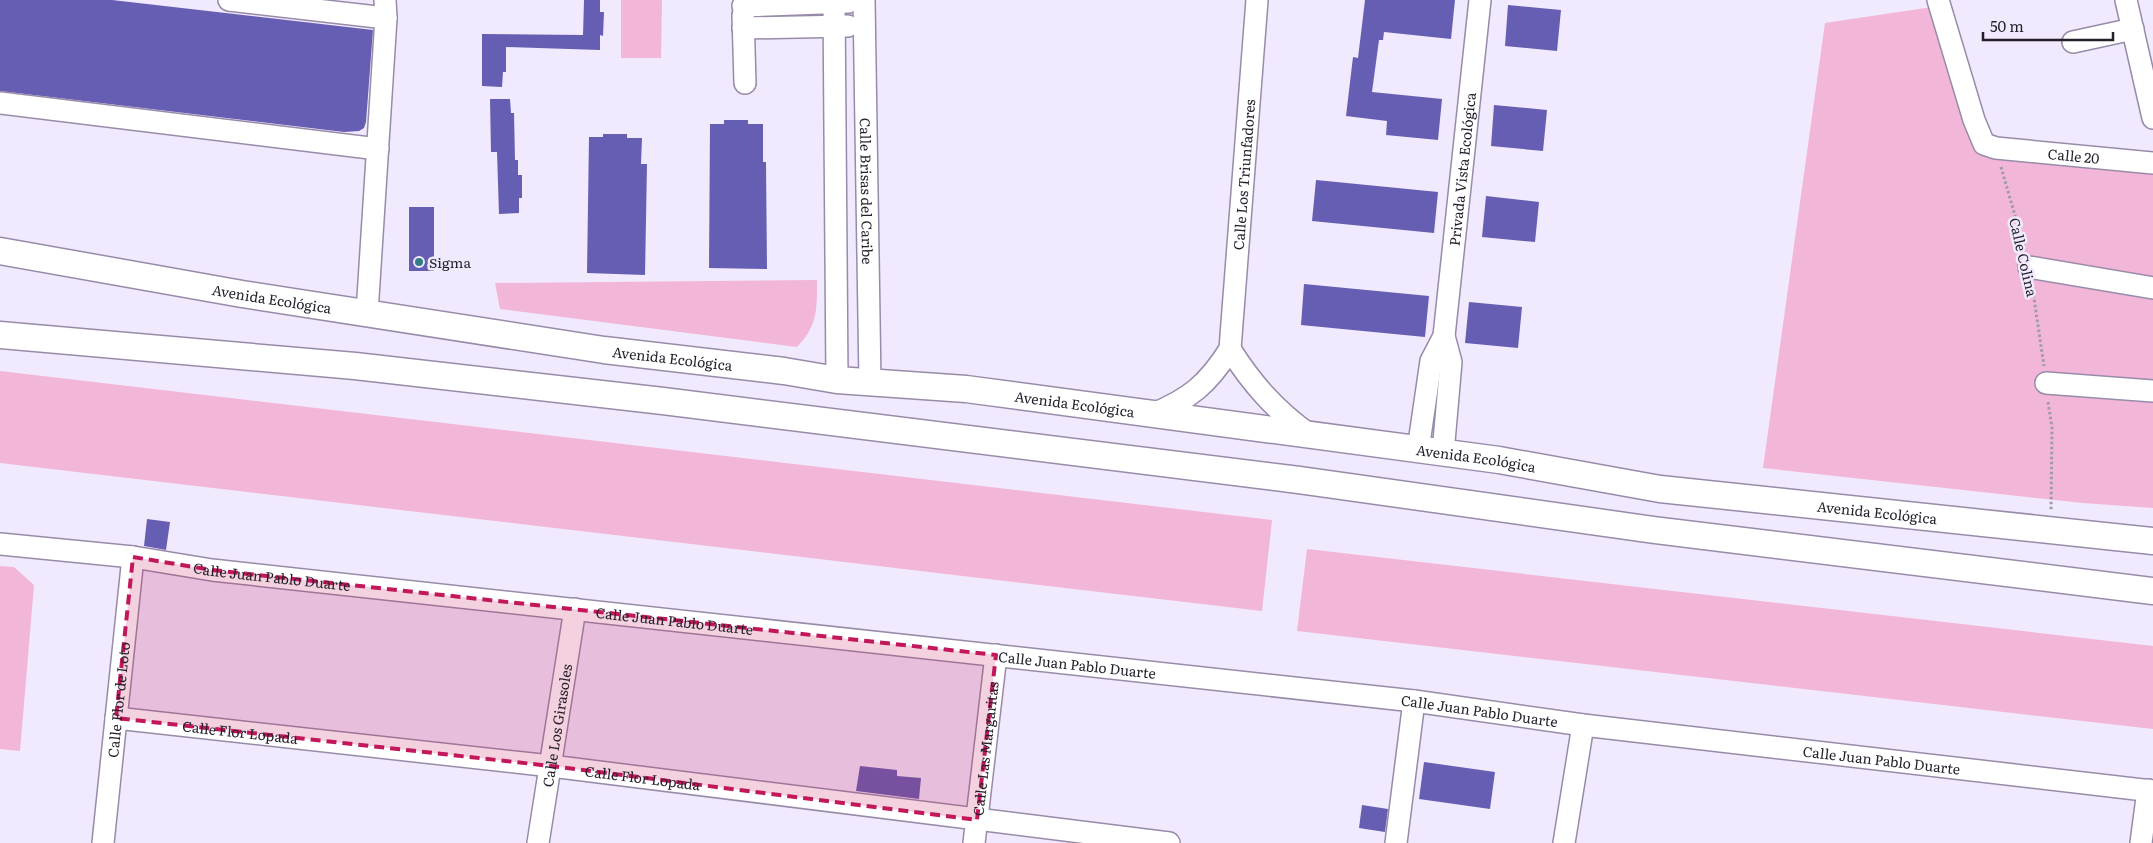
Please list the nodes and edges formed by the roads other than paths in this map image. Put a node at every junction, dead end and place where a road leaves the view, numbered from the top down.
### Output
1 (229, 0) edge
2 (1257, 0) edge
3 (1480, 0) edge
4 (1938, 0) edge
5 (2126, 0) edge
6 (836, 1) edge
7 (864, 1) edge
8 (742, 3) edge
9 (386, 9) edge
10 (835, 26) junction
11 (864, 26) junction
12 (743, 28) junction
13 (2133, 29) junction
14 (2073, 42) dead end
15 (745, 83) dead end
16 (0, 103) edge
17 (2153, 118) edge
18 (378, 149) junction
19 (2153, 163) edge
20 (0, 251) edge
21 (2029, 267) road end
22 (2153, 288) edge
23 (367, 313) junction
24 (0, 335) edge
25 (1230, 349) junction
26 (837, 380) junction
27 (870, 383) junction
28 (2046, 383) road end
29 (2153, 391) edge
30 (1151, 415) junction
31 (1310, 435) junction
32 (1430, 451) junction
33 (2153, 541) edge
34 (0, 544) edge
35 (133, 557) junction
36 (2153, 591) edge
37 (575, 610) junction
38 (996, 655) junction
39 (1414, 701) junction
40 (116, 718) junction
41 (1583, 725) junction
42 (551, 766) junction
43 (2150, 791) edge
44 (977, 820) junction
45 (103, 843) edge
46 (538, 843) edge
47 (974, 843) edge
48 (1169, 843) edge
49 (1396, 843) edge
50 (1564, 843) edge
51 (2141, 843) edge

1 - 9 street
2 - 25 street, Calle Los Triunfadores
3 - 32 street, Privada Vista Ecológica
4 - 19 street, Calle 20
5 - 13 street
6 - 7 street
6 - 8 street
6 - 10 street
7 - 11 street, Calle Brisas del Caribe
8 - 12 street
9 - 18 street
10 - 11 street
10 - 12 street
10 - 26 street
11 - 27 street, Calle Brisas del Caribe
12 - 15 street
13 - 14 street
13 - 17 street
16 - 18 street
18 - 23 street
20 - 23 main road, Avenida Ecológica
21 - 22 street
23 - 26 main road, Avenida Ecológica
24 - 36 main road
25 - 30 street, Calle Los Triunfadores
25 - 31 street
26 - 27 main road, Avenida Ecológica
27 - 30 main road, Avenida Ecológica
28 - 29 street
30 - 31 main road, Avenida Ecológica
31 - 32 main road, Avenida Ecológica
32 - 33 main road, Avenida Ecológica
34 - 35 street, Calle Juan Pablo Duarte
35 - 37 street, Calle Juan Pablo Duarte
35 - 40 street, Calle Flor de Loto
37 - 38 street, Calle Juan Pablo Duarte
37 - 42 street, Calle Los Girasoles
38 - 39 street, Calle Juan Pablo Duarte
38 - 44 street, Calle Las Margaritas
39 - 41 street, Calle Juan Pablo Duarte
39 - 49 street
40 - 42 street, Calle Flor Lopada
40 - 45 street, Calle Flor de Loto
41 - 43 street, Calle Juan Pablo Duarte
41 - 50 street
42 - 44 street, Calle Flor Lopada
42 - 46 street, Calle Los Girasoles
43 - 51 street
44 - 47 street, Calle Las Margaritas
44 - 48 street, Calle Flor Lopada

